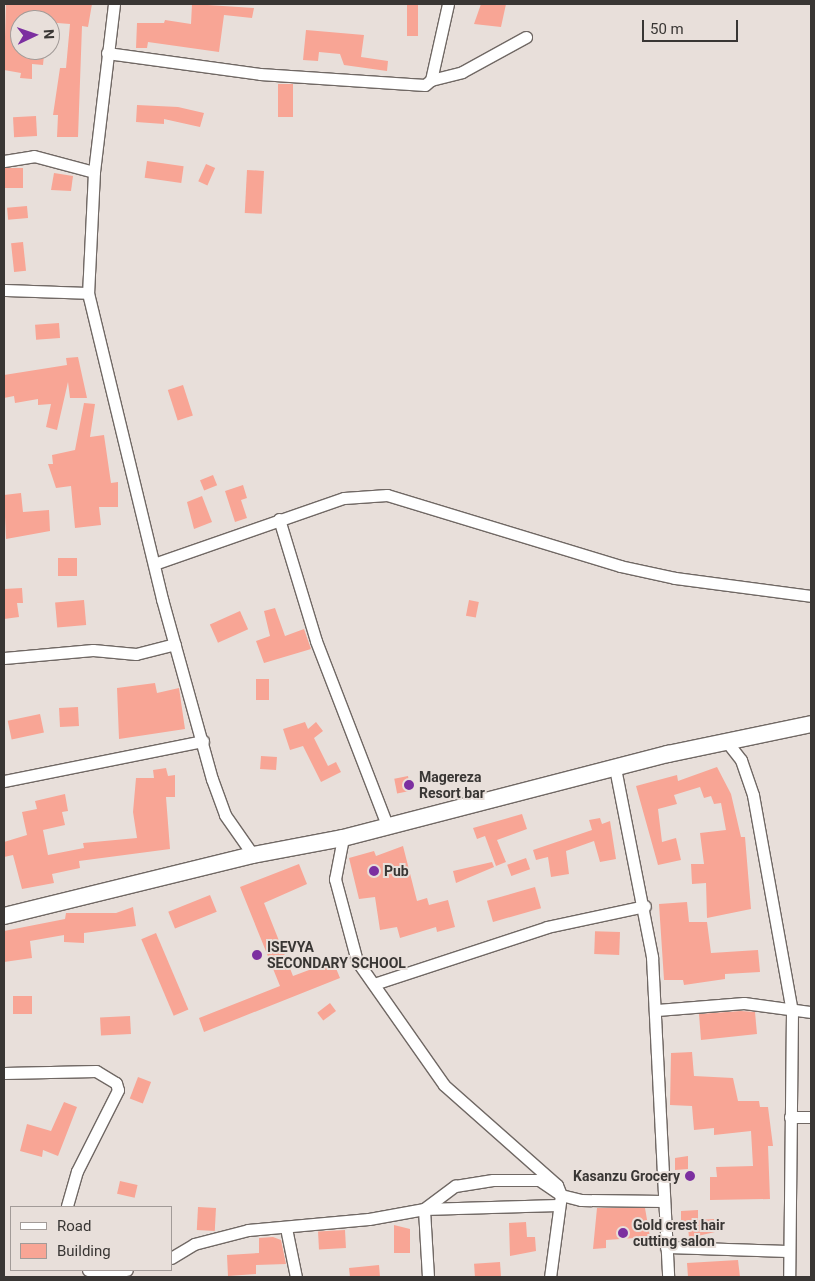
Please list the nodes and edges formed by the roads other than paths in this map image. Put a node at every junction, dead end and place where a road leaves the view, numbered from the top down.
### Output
1 (114, 4) edge
2 (448, 4) edge
3 (526, 37) dead end
4 (106, 53) junction
5 (431, 80) junction
6 (4, 161) edge
7 (94, 172) junction
8 (4, 290) edge
9 (88, 293) junction
10 (279, 519) junction
11 (154, 564) junction
12 (811, 596) edge
13 (175, 644) junction
14 (4, 658) edge
15 (811, 724) edge
16 (202, 740) junction
17 (727, 742) junction
18 (615, 768) junction
19 (4, 781) edge
20 (387, 826) junction
21 (343, 838) junction
22 (254, 855) junction
23 (645, 906) junction
24 (4, 916) edge
25 (374, 984) junction
26 (657, 1010) junction
27 (792, 1011) junction
28 (811, 1012) edge
29 (4, 1073) edge
30 (790, 1117) junction
31 (811, 1118) edge
32 (560, 1200) junction
33 (663, 1201) junction
34 (67, 1206) edge
35 (424, 1209) junction
36 (286, 1228) junction
37 (666, 1247) junction
38 (789, 1251) junction
39 (172, 1257) edge
40 (91, 1271) edge
41 (121, 1271) edge
42 (296, 1277) edge
43 (428, 1277) edge
44 (550, 1277) edge
45 (668, 1277) edge
46 (790, 1277) edge

1 - 4 street
2 - 5 street
3 - 5 street
4 - 5 street
4 - 7 street
6 - 7 street
7 - 9 street
8 - 9 street
9 - 11 street
10 - 11 street
10 - 12 street
10 - 20 street
11 - 13 street
13 - 14 street
13 - 16 street
15 - 17 street
16 - 19 street
16 - 22 street
17 - 18 street
17 - 27 street
18 - 20 street
18 - 23 street
20 - 21 street
21 - 22 street
21 - 25 street
22 - 24 street
23 - 25 street
23 - 26 street
25 - 32 street
26 - 27 street
26 - 33 street
27 - 28 street
27 - 30 street
29 - 34 street
30 - 31 street
30 - 38 street
32 - 33 street
32 - 35 street
32 - 35 street
32 - 44 street
33 - 37 street
35 - 36 street
35 - 43 street
36 - 39 street
36 - 42 street
37 - 38 street
37 - 45 street
38 - 46 street
40 - 41 street

